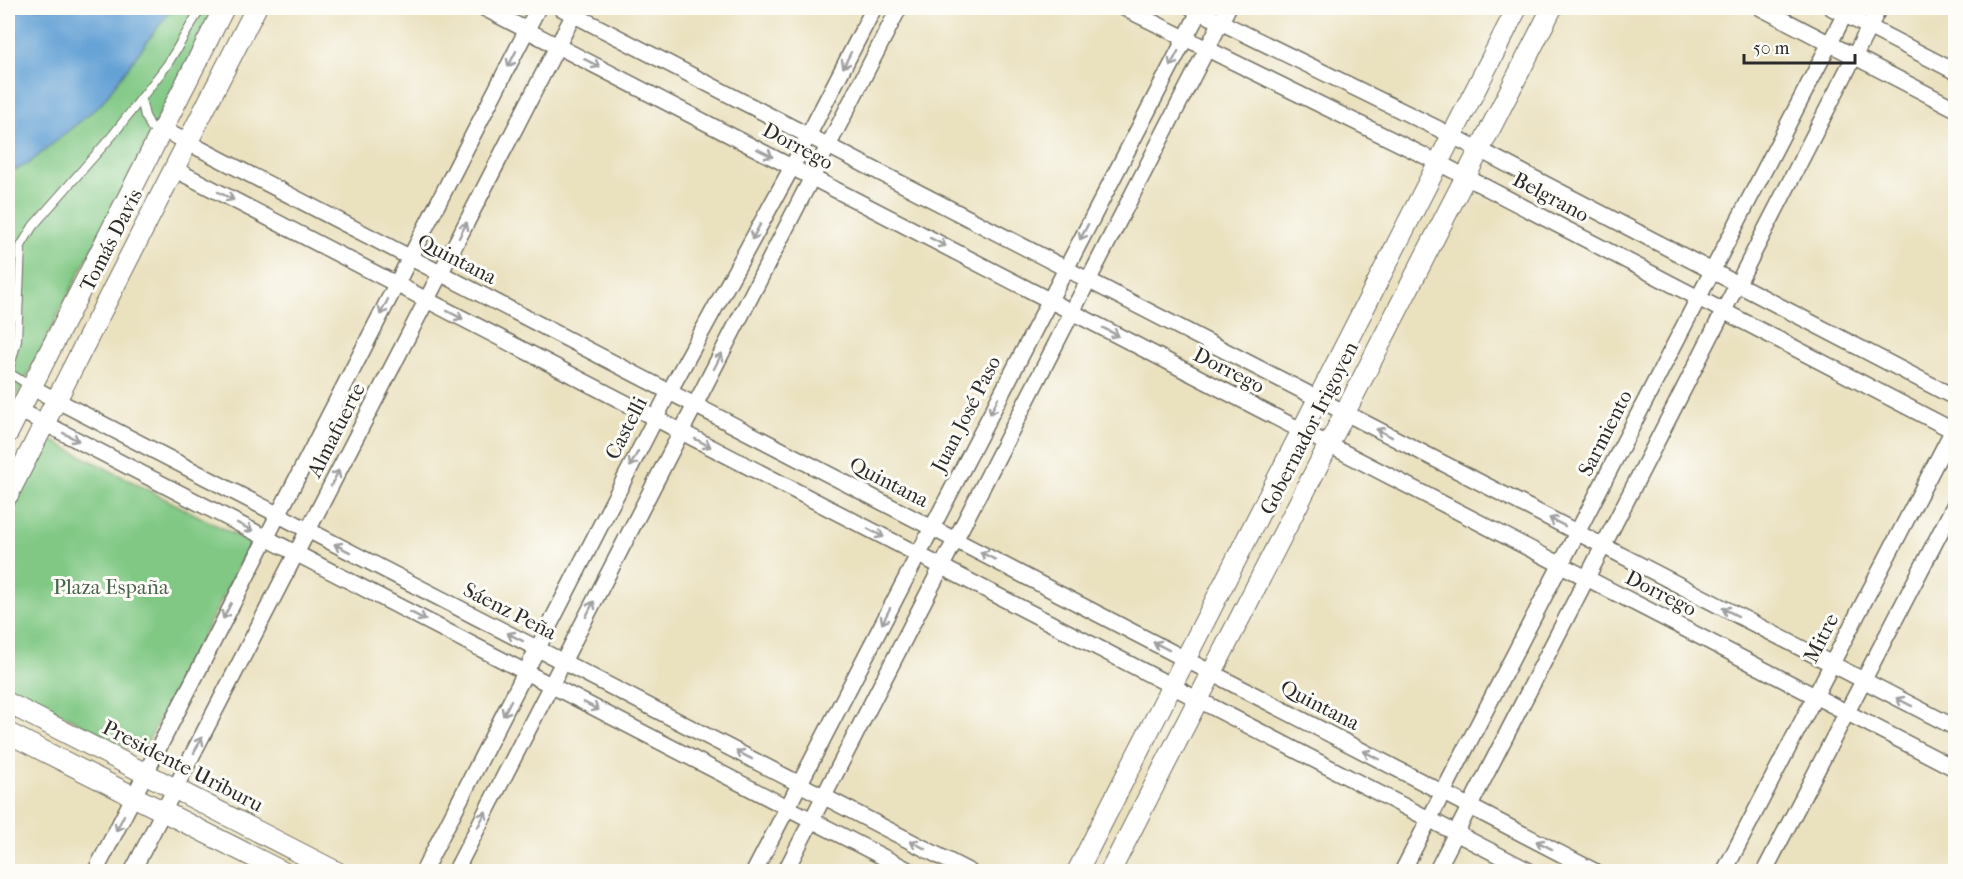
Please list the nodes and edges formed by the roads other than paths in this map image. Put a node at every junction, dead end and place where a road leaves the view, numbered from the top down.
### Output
1 (201, 8) edge
2 (224, 8) edge
3 (256, 8) edge
4 (484, 8) edge
5 (538, 8) edge
6 (874, 8) edge
7 (899, 8) edge
8 (1124, 8) edge
9 (1228, 8) edge
10 (1517, 8) edge
11 (1552, 8) edge
12 (1761, 8) edge
13 (1879, 8) edge
14 (1197, 9) edge
15 (571, 10) edge
16 (1841, 10) edge
17 (1221, 22) junction
18 (1869, 27) junction
19 (527, 30) junction
20 (1185, 39) junction
21 (1829, 43) junction
22 (558, 46) junction
23 (1207, 50) junction
24 (1854, 56) junction
25 (1956, 72) edge
26 (141, 99) junction
27 (1956, 109) edge
28 (162, 129) junction
29 (1451, 135) junction
30 (808, 136) junction
31 (187, 142) junction
32 (829, 146) junction
33 (1479, 150) junction
34 (1437, 162) junction
35 (792, 167) junction
36 (174, 170) junction
37 (1466, 176) junction
38 (813, 178) junction
39 (410, 258) junction
40 (1065, 268) junction
41 (1712, 271) junction
42 (440, 273) junction
43 (1089, 280) junction
44 (396, 284) junction
45 (1737, 285) junction
46 (1698, 298) junction
47 (426, 300) junction
48 (1049, 300) junction
49 (1723, 311) junction
50 (1073, 312) junction
51 (8, 373) edge
52 (31, 387) junction
53 (669, 392) junction
54 (1317, 398) junction
55 (1956, 398) edge
56 (56, 400) junction
57 (695, 405) junction
58 (16, 409) junction
59 (1344, 412) junction
60 (655, 418) junction
61 (45, 423) junction
62 (1954, 429) edge
63 (1301, 430) junction
64 (681, 432) junction
65 (8, 433) edge
66 (1328, 444) junction
67 (8, 495) edge
68 (1956, 502) edge
69 (277, 514) junction
70 (931, 527) junction
71 (308, 530) junction
72 (1577, 533) junction
73 (265, 537) junction
74 (956, 540) junction
75 (1603, 546) junction
76 (296, 554) junction
77 (918, 554) junction
78 (1561, 564) junction
79 (942, 567) junction
80 (1586, 578) junction
81 (537, 648) junction
82 (1185, 658) junction
83 (563, 662) junction
84 (1832, 664) junction
85 (525, 672) junction
86 (1212, 672) junction
87 (1863, 681) junction
88 (551, 685) junction
89 (1172, 686) junction
90 (1815, 696) junction
91 (1198, 699) junction
92 (8, 703) edge
93 (1847, 713) junction
94 (1956, 728) edge
95 (8, 733) edge
96 (1956, 769) edge
97 (144, 774) junction
98 (799, 784) junction
99 (176, 789) junction
100 (1443, 792) junction
101 (133, 796) junction
102 (824, 796) junction
103 (1470, 806) junction
104 (787, 807) junction
105 (164, 812) junction
106 (1430, 819) junction
107 (812, 820) junction
108 (1456, 833) junction
109 (95, 872) edge
110 (132, 872) edge
111 (283, 872) edge
112 (337, 872) edge
113 (423, 872) edge
114 (455, 872) edge
115 (754, 872) edge
116 (785, 872) edge
117 (912, 872) edge
118 (970, 872) edge
119 (1077, 872) edge
120 (1110, 872) edge
121 (1402, 872) edge
122 (1436, 872) edge
123 (1531, 872) edge
124 (1596, 872) edge
125 (1724, 872) edge
126 (1764, 872) edge

1 - 26 lane
2 - 28 street, Tomás Davis
3 - 31 street, Tomás Davis
4 - 19 street, Dorrego
5 - 19 street, Almafuerte
6 -> 30 street, Castelli
7 - 32 street
8 - 20 street, Belgrano
9 - 17 street
10 - 29 street, Gobernador Irigoyen
11 - 33 street, Gobernador Irigoyen
12 - 21 street
13 - 18 street
14 - 17 street, Belgrano
14 - 20 street, Juan José Paso
15 - 22 street, Almafuerte
15 - 30 street, Dorrego
16 - 18 street
16 - 21 street, Sarmiento
17 - 23 street
17 - 29 street, Belgrano
18 - 24 street
18 - 25 street
19 - 22 street, Dorrego
19 -> 39 street, Almafuerte
20 - 23 street, Belgrano
20 -> 40 street, Juan José Paso
21 - 24 street
21 - 41 street, Sarmiento
22 -> 35 street, Dorrego
42 -> 22 street, Almafuerte
23 - 34 street, Belgrano
23 - 43 street
24 - 27 street
24 - 45 street
26 - 28 lane
26 - 51 lane
28 - 31 street, Quintana
28 - 52 street, Tomás Davis
29 - 33 street, Belgrano
29 - 34 street, Gobernador Irigoyen
30 - 32 street, Dorrego
30 - 35 street, Castelli
31 - 36 street, Tomás Davis
31 - 39 street, Quintana
32 - 38 street
32 - 40 street, Dorrego
33 - 37 street, Gobernador Irigoyen
33 - 41 street, Belgrano
34 - 37 street, Belgrano
34 - 54 street, Gobernador Irigoyen
35 - 38 street, Dorrego
35 -> 53 street, Castelli
36 -> 44 street
36 - 56 street, Tomás Davis
37 - 46 street, Belgrano
37 - 59 street, Gobernador Irigoyen
38 -> 48 street, Dorrego
57 -> 38 street
39 - 42 street, Quintana
39 - 44 street, Almafuerte
40 - 43 street, Dorrego
40 - 48 street, Juan José Paso
41 - 45 street, Belgrano
41 - 46 street, Sarmiento
42 - 47 street, Almafuerte
42 - 53 street, Quintana
43 - 50 street
43 - 54 street, Dorrego
44 - 47 street
44 -> 69 street, Almafuerte
45 - 49 street
45 - 55 street, Belgrano
46 - 49 street, Belgrano
46 - 72 street, Sarmiento
47 -> 60 street
71 -> 47 street, Almafuerte
48 - 50 street, Dorrego
48 -> 70 street, Juan José Paso
49 - 62 street, Belgrano
49 - 75 street
50 -> 63 street, Dorrego
50 - 74 street
51 - 52 lane
52 - 56 street, Sáenz Peña
52 - 58 street, Tomás Davis
53 - 57 street, Quintana
53 - 60 street, Castelli
54 - 59 street, Dorrego
54 - 63 street, Gobernador Irigoyen
56 - 61 street, Tomás Davis
56 - 69 street, Sáenz Peña
57 - 64 street
57 - 70 street, Quintana
58 - 61 street
58 - 65 street, Tomás Davis
59 - 66 street, Gobernador Irigoyen
72 -> 59 street, Dorrego
60 - 64 street
60 -> 81 street, Castelli
61 - 67 street, Tomás Davis
61 -> 73 street
62 - 84 street, Mitre
63 - 66 street, Dorrego
63 - 82 street, Gobernador Irigoyen
64 -> 77 street
83 -> 64 street
66 - 78 street, Dorrego
66 - 86 street, Gobernador Irigoyen
68 - 87 street
69 - 71 street, Sáenz Peña
69 - 73 street, Almafuerte
70 - 74 street, Quintana
70 - 77 street, Juan José Paso
71 - 76 street, Almafuerte
81 -> 71 street, Sáenz Peña
72 - 75 street, Dorrego
72 - 78 street, Sarmiento
73 - 76 street
73 -> 97 street, Almafuerte
74 - 79 street
82 -> 74 street, Quintana
75 - 80 street
84 -> 75 street, Dorrego
76 -> 85 street
99 -> 76 street, Almafuerte
77 - 79 street
77 -> 98 street, Juan José Paso
78 - 80 street, Dorrego
78 - 100 street, Sarmiento
79 - 89 street
79 - 102 street
80 - 90 street, Dorrego
80 - 103 street
81 - 83 street, Sáenz Peña
81 - 85 street, Castelli
82 - 86 street, Quintana
82 - 89 street, Gobernador Irigoyen
83 - 88 street
98 -> 83 street, Sáenz Peña
84 - 87 street, Dorrego
84 - 90 street, Mitre
85 - 88 street
85 -> 113 street, Castelli
86 - 91 street, Gobernador Irigoyen
100 -> 86 street, Quintana
87 - 93 street
94 -> 87 street, Dorrego
88 -> 104 street
114 -> 88 street
89 - 91 street
89 - 119 street, Gobernador Irigoyen
90 - 93 street, Dorrego
90 - 125 street, Mitre
91 - 106 street
91 - 120 street, Gobernador Irigoyen
92 - 97 street, Presidente Uriburu
93 - 96 street, Dorrego
93 - 126 street
95 - 101 street
97 - 99 street, Presidente Uriburu
97 - 101 street, Almafuerte
98 - 102 street, Sáenz Peña
98 - 104 street, Juan José Paso
99 - 105 street, Almafuerte
99 - 112 street, Presidente Uriburu
100 - 103 street, Quintana
100 - 106 street, Sarmiento
101 - 105 street
101 -> 109 street, Almafuerte
102 - 107 street
118 -> 102 street, Sáenz Peña
103 - 108 street
124 -> 103 street, Quintana
104 - 107 street
104 - 115 street, Juan José Paso
105 - 110 street, Almafuerte
105 - 111 street
106 - 108 street
106 - 121 street, Sarmiento
107 - 116 street
107 - 117 street
108 - 122 street
108 - 123 street

